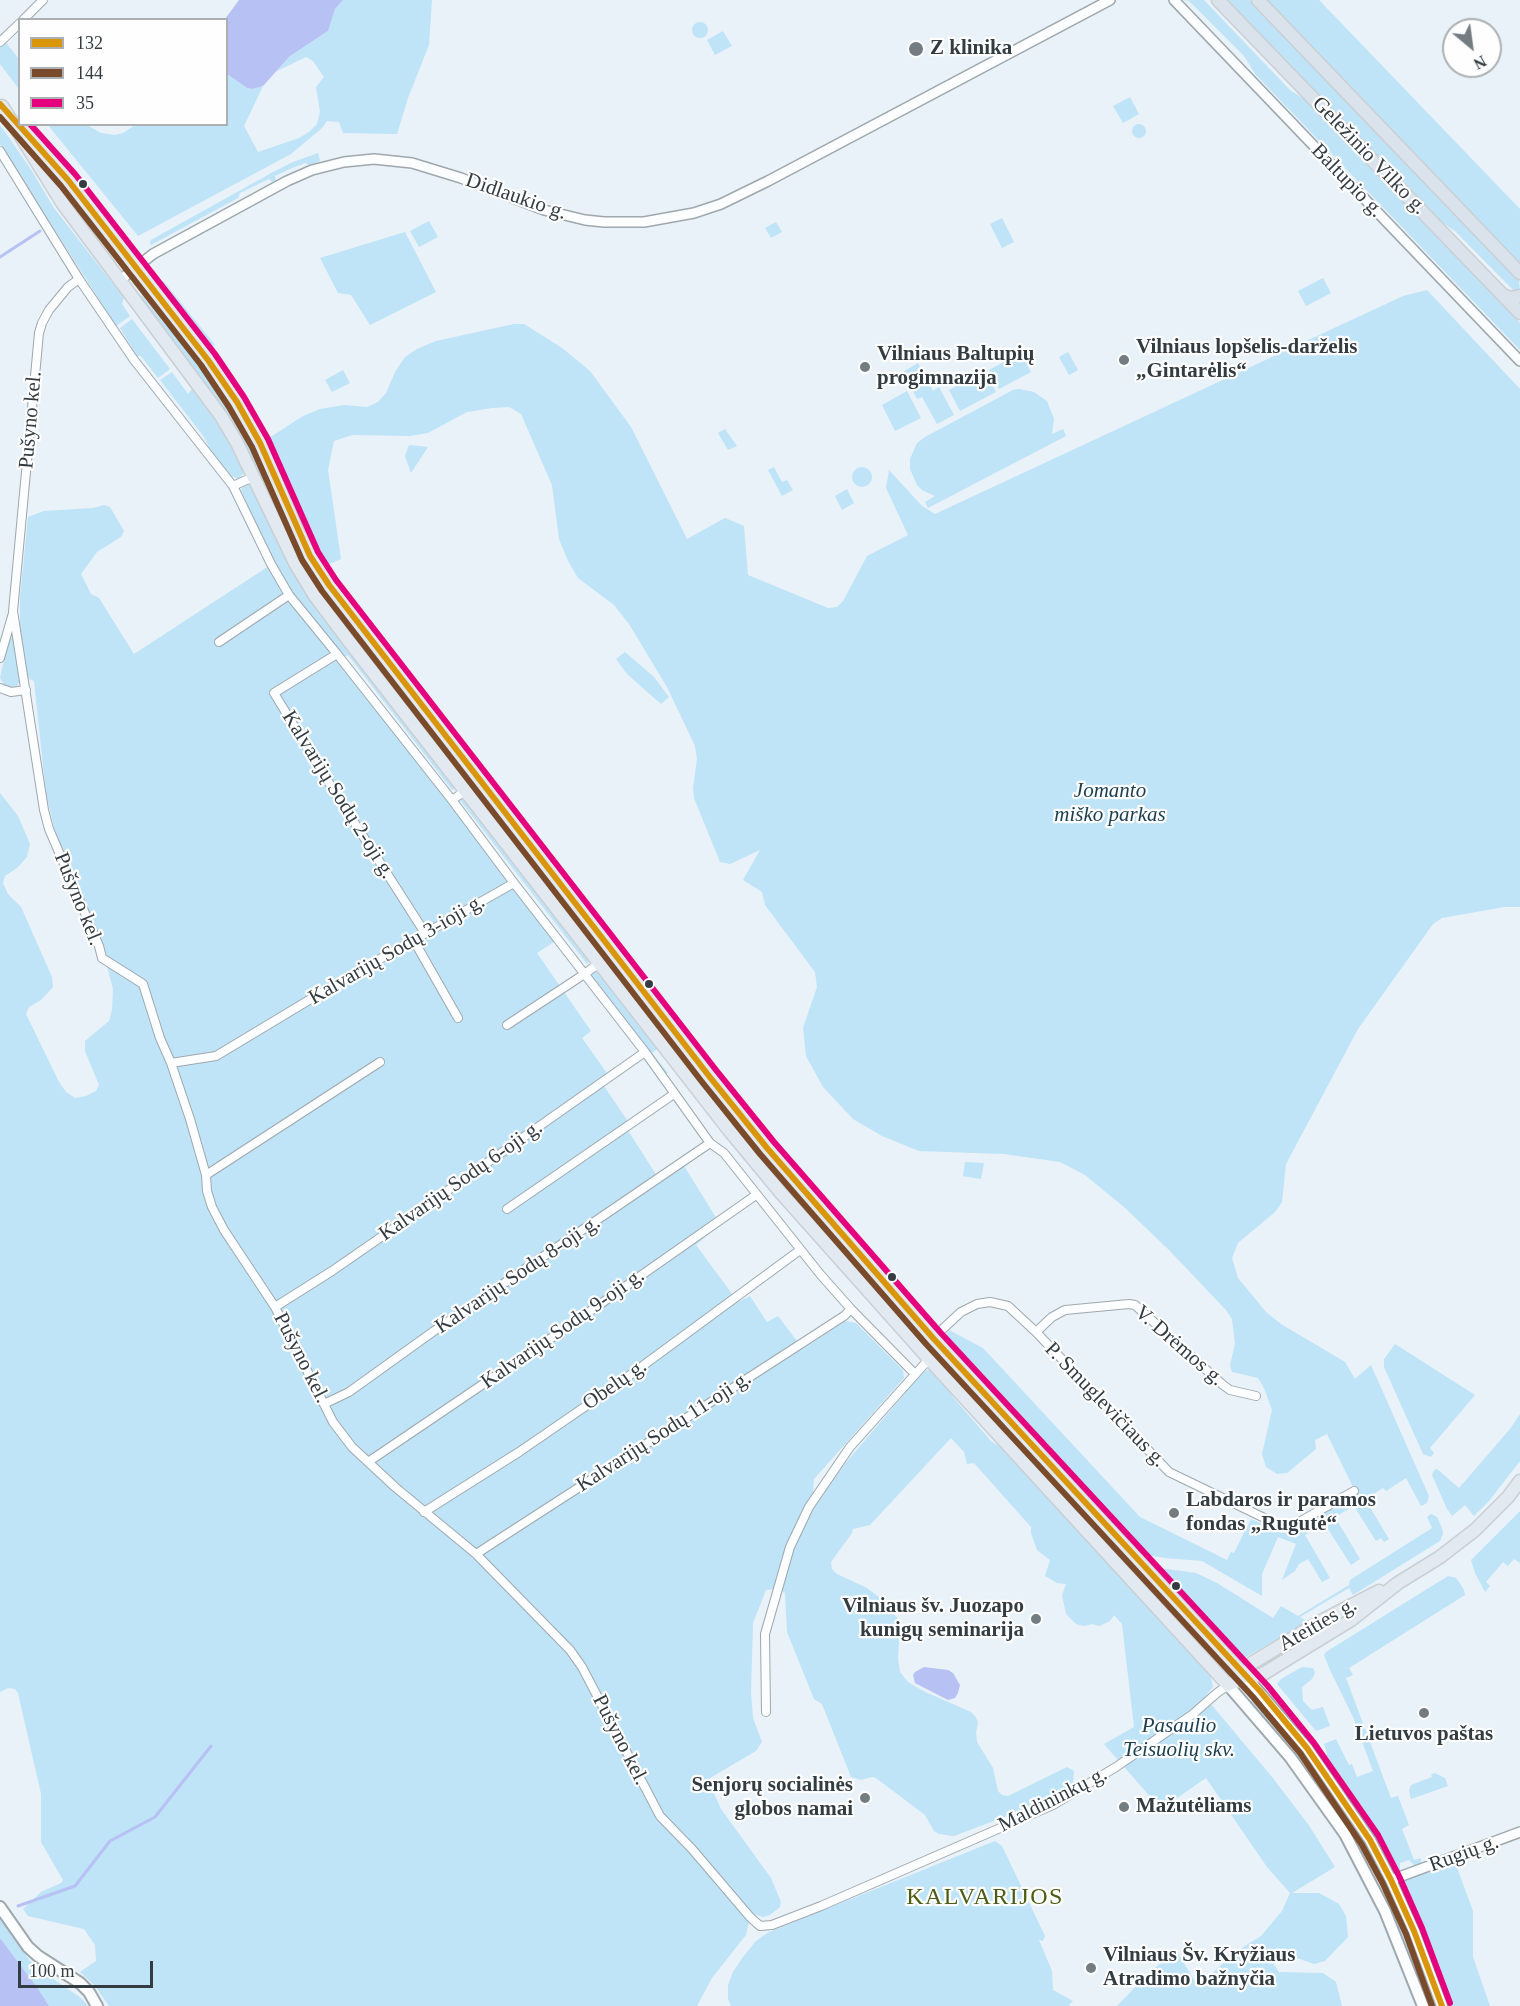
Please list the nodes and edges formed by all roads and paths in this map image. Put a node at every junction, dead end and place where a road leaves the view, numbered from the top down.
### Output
1 (43, 0) edge
2 (1110, 0) edge
3 (1174, 0) edge
4 (1218, 0) edge
5 (1258, 0) edge
6 (25, 18) edge
7 (18, 25) edge
8 (0, 42) edge
9 (1, 105) edge
10 (18, 124) edge
11 (20, 126) edge
12 (0, 151) edge
13 (136, 267) junction
14 (1520, 273) edge
15 (79, 279) junction
16 (119, 281) junction
17 (1503, 295) junction
18 (1520, 296) edge
19 (1520, 313) edge
20 (1520, 361) edge
21 (253, 477) junction
22 (233, 486) junction
23 (329, 585) junction
24 (289, 595) junction
25 (315, 596) junction
26 (13, 611) junction
27 (219, 642) dead end
28 (337, 654) junction
29 (0, 657) edge
30 (0, 688) edge
31 (26, 690) junction
32 (465, 791) junction
33 (452, 800) junction
34 (514, 883) junction
35 (570, 897) junction
36 (556, 908) junction
37 (425, 933) junction
38 (413, 939) junction
39 (598, 963) junction
40 (586, 973) junction
41 (458, 1018) dead end
42 (507, 1025) dead end
43 (645, 1052) junction
44 (380, 1062) dead end
45 (171, 1063) junction
46 (674, 1094) junction
47 (710, 1143) junction
48 (206, 1175) junction
49 (756, 1195) junction
50 (507, 1209) dead end
51 (801, 1250) junction
52 (275, 1307) junction
53 (851, 1309) junction
54 (1036, 1332) junction
55 (933, 1338) junction
56 (925, 1354) junction
57 (915, 1374) junction
58 (1256, 1396) dead end
59 (324, 1404) junction
60 (368, 1462) junction
61 (1520, 1480) edge
62 (1354, 1491) dead end
63 (424, 1512) junction
64 (476, 1554) junction
65 (1245, 1676) junction
66 (1228, 1685) junction
67 (766, 1712) dead end
68 (1520, 1832) edge
69 (1391, 1880) junction
70 (1374, 1888) junction
71 (0, 1907) edge
72 (759, 1926) joint
73 (97, 2006) edge
74 (1423, 2006) edge
75 (1442, 2006) edge

1 - 6 street
2 - 13 street, Didlaukio g.
3 - 20 street, Baltupio g.
4 - 17 highway, Geležinio Vilko g.
5 - 14 highway, Geležinio Vilko g.
7 - 8 street
9 - 10 main road
9 - 16 main road
11 - 13 main road
12 - 15 street
13 - 16 street, Didlaukio g.
13 - 23 main road
15 - 22 street
15 - 26 street, Pušyno kel.
16 - 21 main road
17 - 18 highway
17 - 19 highway, Geležinio Vilko g.
21 - 22 street
21 - 25 main road
22 - 24 street
23 - 25 main road
23 - 35 main road
24 - 27 street
24 - 28 street
25 - 32 main road
26 - 29 street, Pušyno kel.
26 - 31 street, Pušyno kel.
28 - 33 street
28 - 37 street, Kalvarijų Sodų 2-oji g.
30 - 31 street
31 - 45 street, Pušyno kel.
32 - 33 street
32 - 36 main road
33 - 34 street
34 - 37 street, Kalvarijų Sodų 3-ioji g.
34 - 40 street
35 - 36 main road
35 - 55 main road
36 - 39 main road
37 - 38 street, Kalvarijų Sodų 3-ioji g.
38 - 41 street
38 - 45 street, Kalvarijų Sodų 3-ioji g.
39 - 40 street
39 - 56 main road
40 - 42 street
40 - 43 street
43 - 46 street
43 - 52 street, Kalvarijų Sodų 6-oji g.
44 - 48 street
45 - 48 street, Pušyno kel.
46 - 47 street
46 - 50 street
47 - 49 street
47 - 59 street, Kalvarijų Sodų 8-oji g.
48 - 52 street, Pušyno kel.
49 - 51 street
49 - 60 street, Kalvarijų Sodų 9-oji g.
51 - 53 street
51 - 63 street, Obelų g.
52 - 59 street, Pušyno kel.
53 - 57 street
53 - 64 street, Kalvarijų Sodų 11-oji g.
54 - 55 street, P. Smuglevičiaus g.
54 - 58 street, V. Drėmos g.
54 - 62 street, P. Smuglevičiaus g.
55 - 56 main road
55 - 65 main road
56 - 57 street
56 - 66 main road
57 - 67 street
59 - 60 street, Pušyno kel.
60 - 63 street, Pušyno kel.
61 - 65 main road, Ateities g.
63 - 64 street, Pušyno kel.
64 - 72 street, Pušyno kel.
65 - 66 main road, Ateities g.
65 - 69 main road
66 - 70 main road
66 - 72 street, Maldininkų g.
68 - 69 street, Rugių g.
69 - 70 main road, Rugių g.
69 - 75 main road
70 - 74 main road
71 - 73 main road

